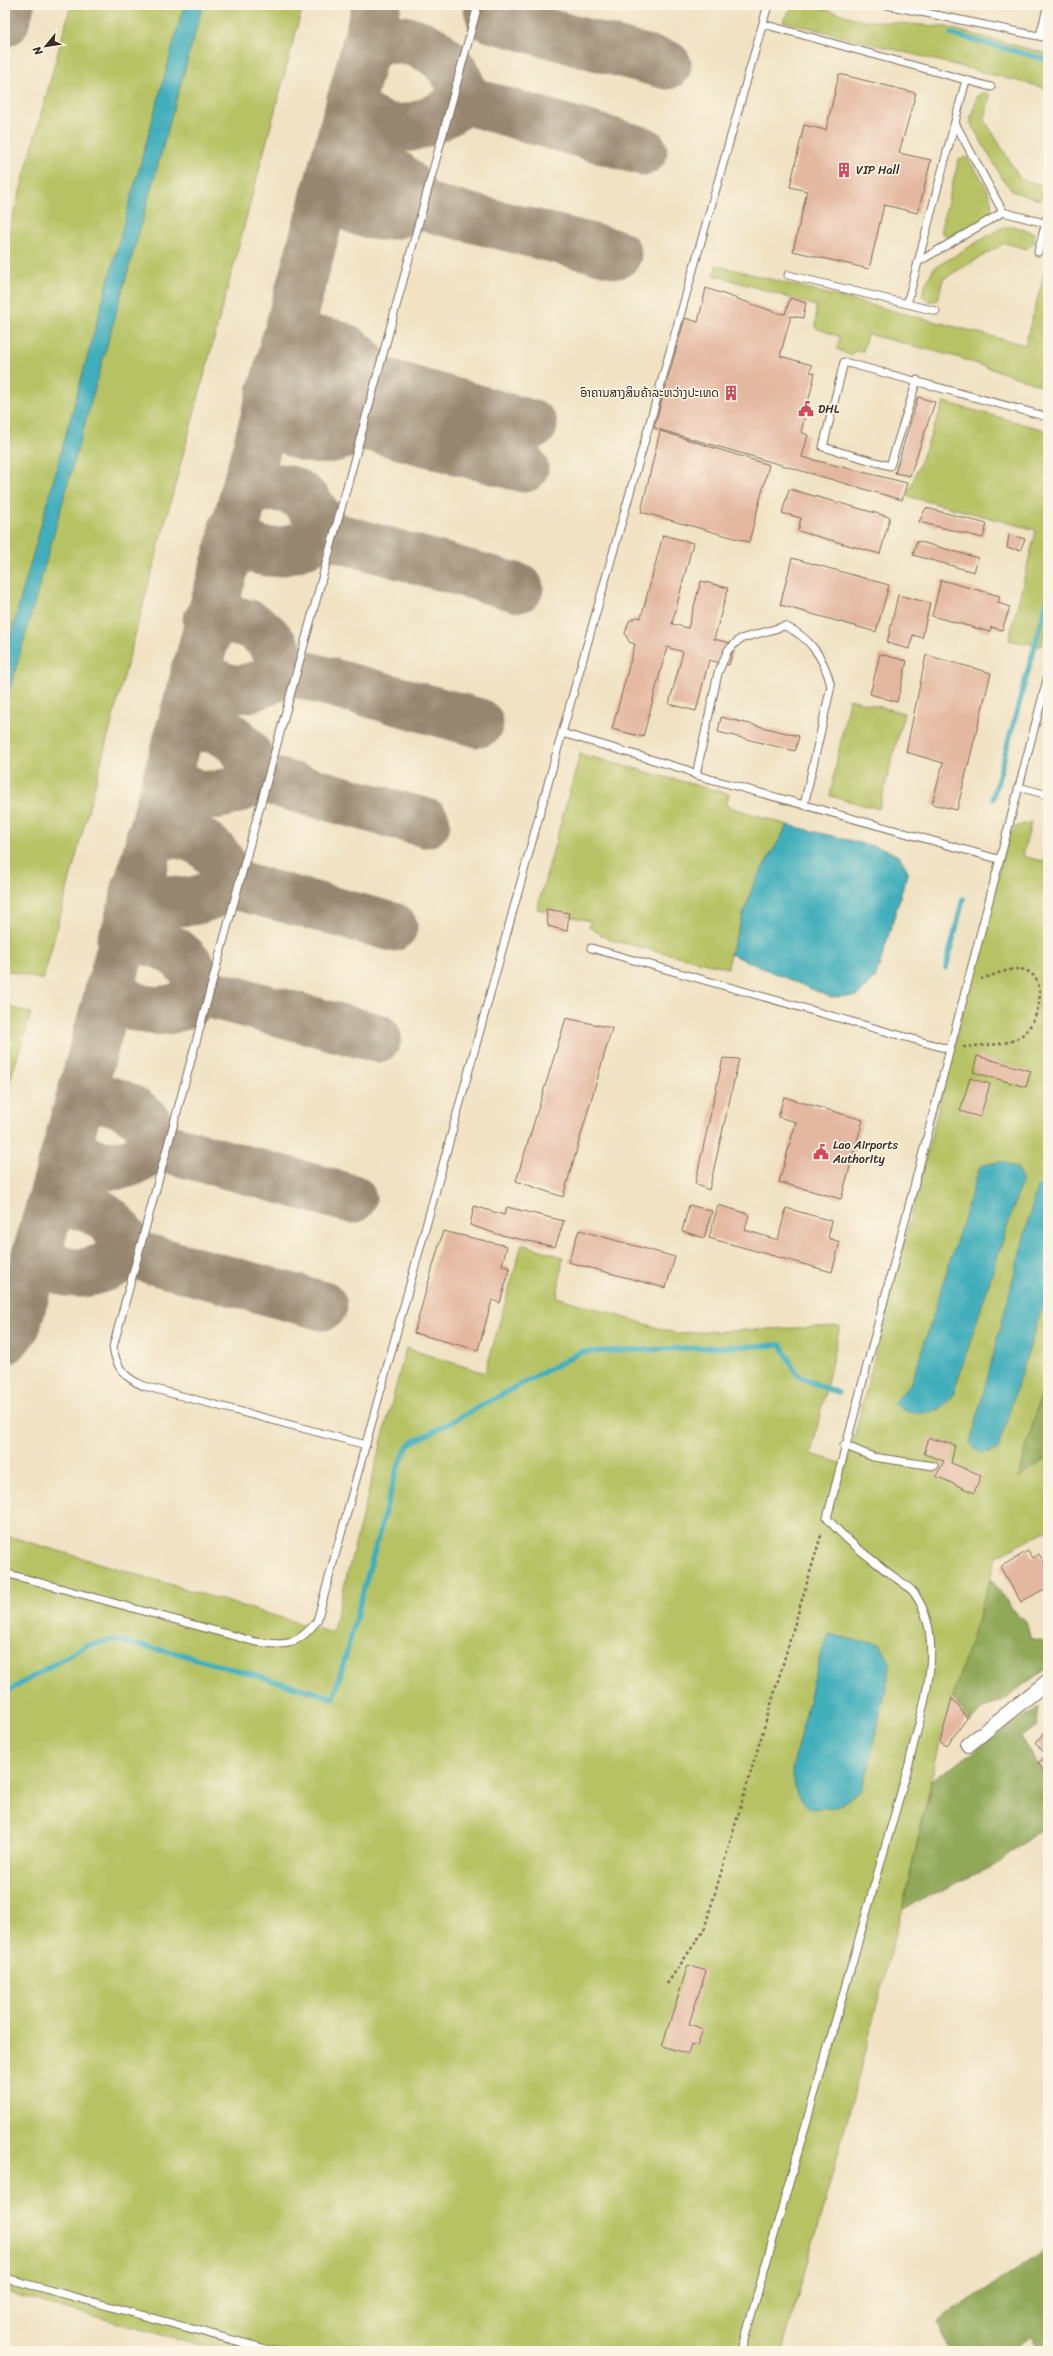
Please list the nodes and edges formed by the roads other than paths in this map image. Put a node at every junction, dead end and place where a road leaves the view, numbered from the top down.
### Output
1 (478, 5) edge
2 (768, 5) edge
3 (887, 5) edge
4 (1048, 5) edge
5 (763, 24) junction
6 (1040, 35) junction
7 (1048, 38) edge
8 (966, 80) junction
9 (991, 87) dead end
10 (955, 123) junction
11 (1003, 212) junction
12 (1048, 215) edge
13 (1047, 224) edge
14 (1038, 252) dead end
15 (918, 262) junction
16 (788, 275) dead end
17 (907, 304) junction
18 (936, 311) dead end
19 (917, 380) junction
20 (1048, 417) edge
21 (1048, 676) edge
22 (562, 733) junction
23 (696, 775) junction
24 (1018, 787) junction
25 (1048, 795) edge
26 (804, 805) junction
27 (998, 859) junction
28 (592, 948) dead end
29 (948, 1049) junction
30 (366, 1445) junction
31 (844, 1445) junction
32 (934, 1466) dead end
33 (5, 1573) edge
34 (1048, 1681) edge
35 (968, 1745) dead end
36 (5, 2278) edge
37 (273, 2351) edge
38 (741, 2351) edge

1 - 30 lane
2 - 5 lane
3 - 6 lane
4 - 6 lane
5 - 8 lane
5 - 22 lane
6 - 7 lane
8 - 9 lane
8 - 10 lane
10 - 11 lane
10 - 15 lane
11 - 13 lane
11 - 15 lane
12 - 13 lane
13 - 14 lane
15 - 17 lane
16 - 17 lane
17 - 18 lane
19 - 19 lane
19 - 20 lane
21 - 24 lane
22 - 23 lane
22 - 30 lane
23 - 26 lane
23 - 26 lane
24 - 25 lane
24 - 27 lane
26 - 27 lane
27 - 29 lane
28 - 29 lane
29 - 31 lane
30 - 33 lane
31 - 32 lane
31 - 38 lane
34 - 35 street
36 - 37 lane

